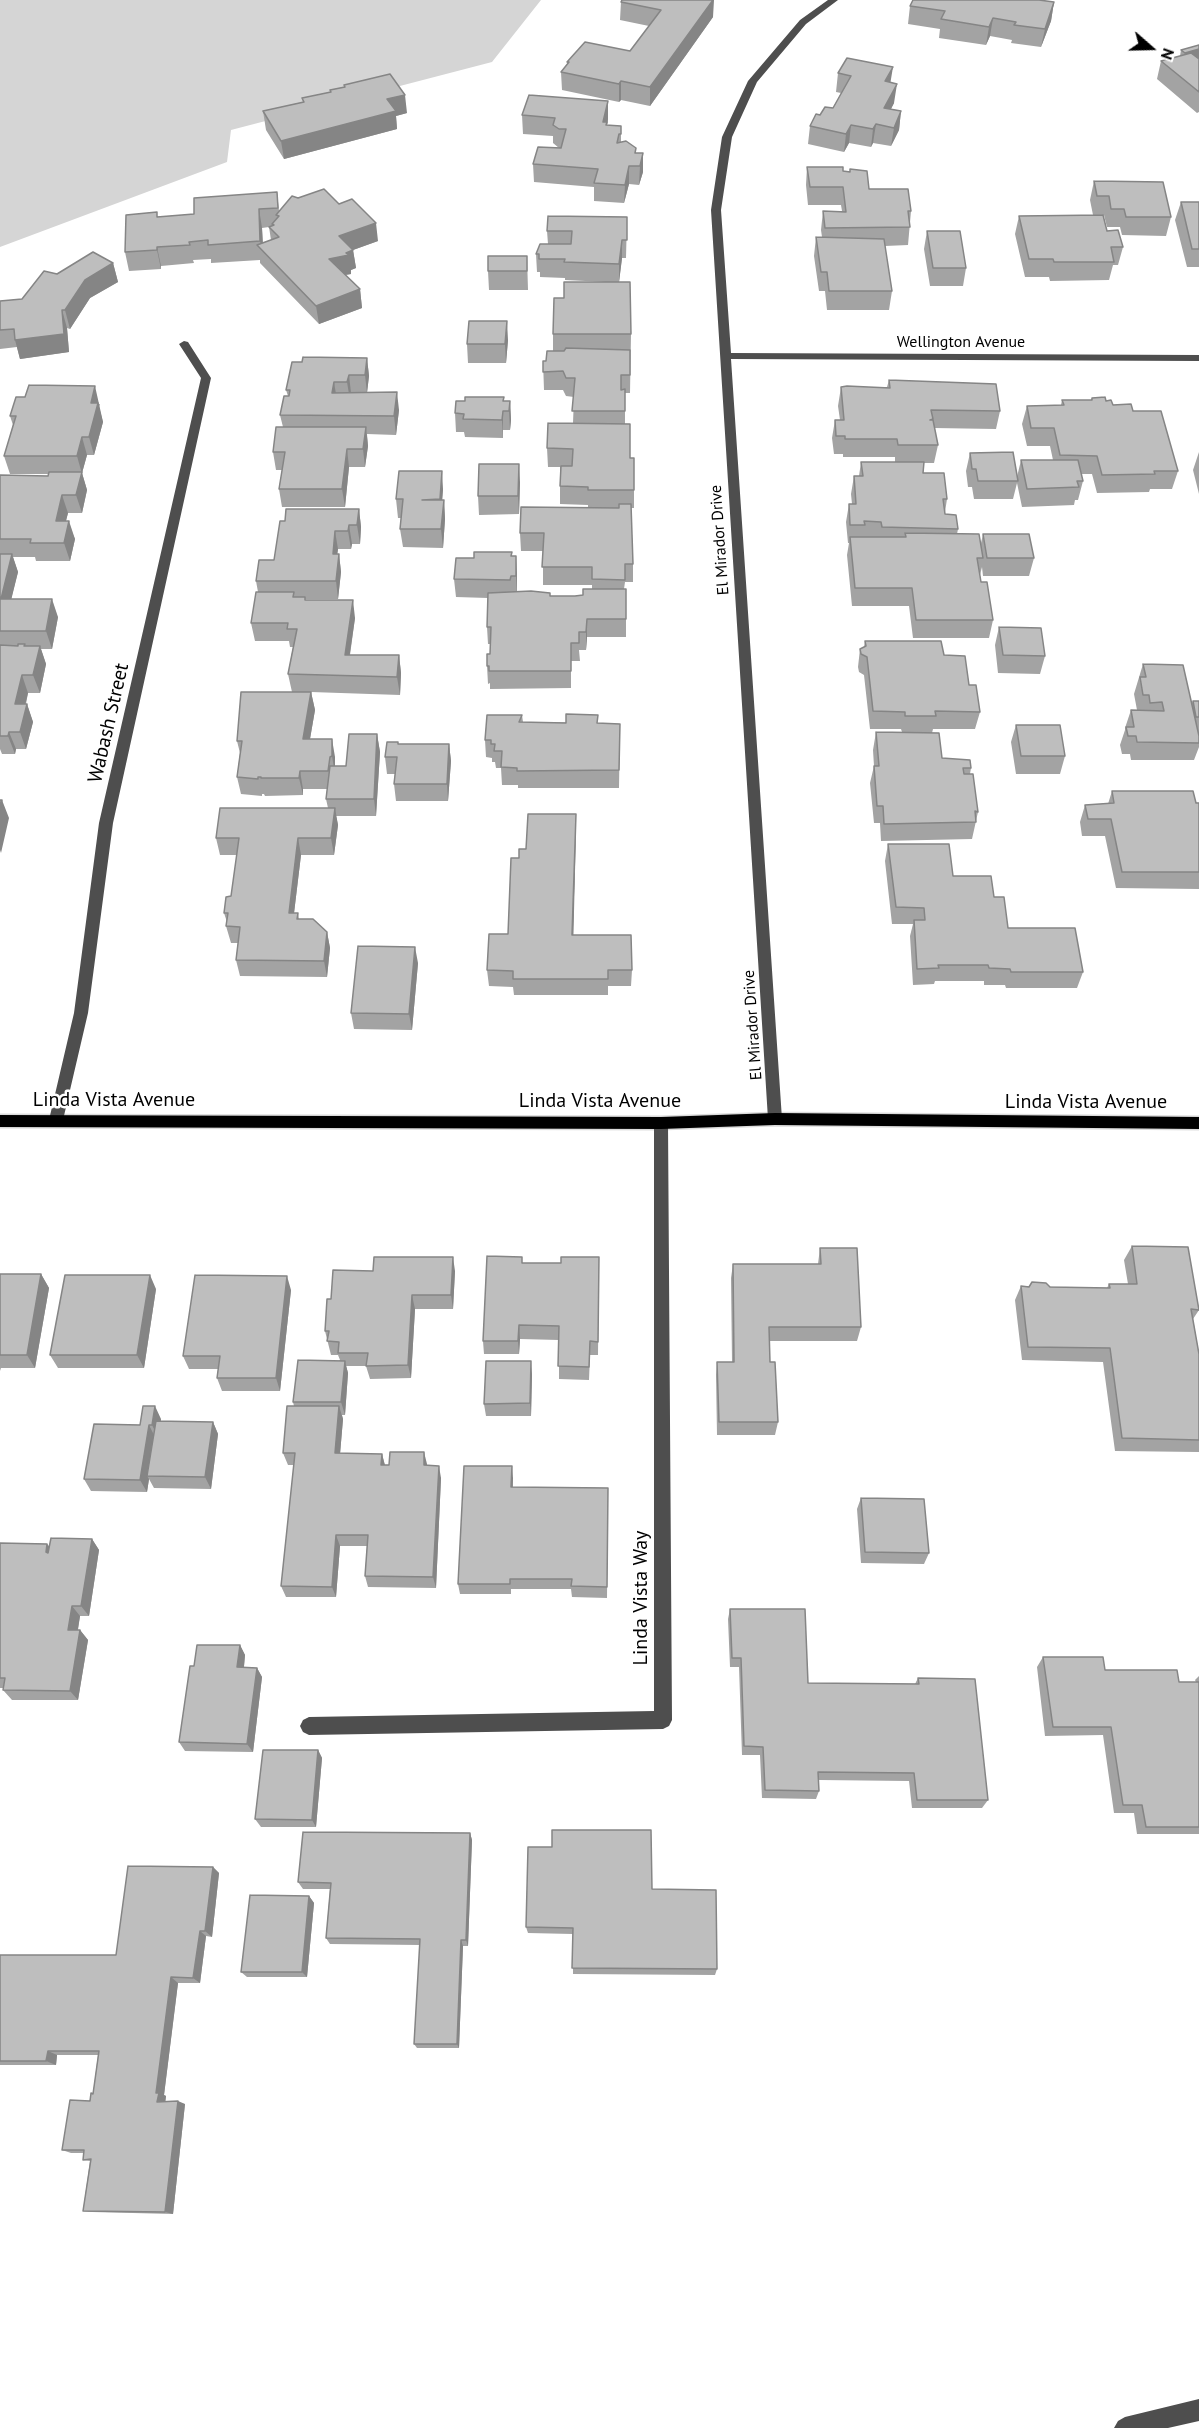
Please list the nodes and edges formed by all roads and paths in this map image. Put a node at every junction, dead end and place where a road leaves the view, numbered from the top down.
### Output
1 (834, 0) edge
2 (184, 344) dead end
3 (724, 356) junction
4 (1199, 358) edge
5 (775, 1119) junction
6 (56, 1120) junction
7 (0, 1121) edge
8 (661, 1123) junction
9 (1199, 1124) edge
10 (309, 1726) dead end
11 (1199, 2410) edge
12 (1125, 2428) edge

1 - 3 street, El Mirador Drive
2 - 6 street, Wabash Street
3 - 4 street, Wellington Avenue
3 - 5 street, El Mirador Drive
5 - 8 main road, Linda Vista Avenue
5 - 9 main road, Linda Vista Avenue
6 - 7 main road, Linda Vista Avenue
6 - 8 main road, Linda Vista Avenue
8 - 10 street, Linda Vista Way
11 - 12 street

